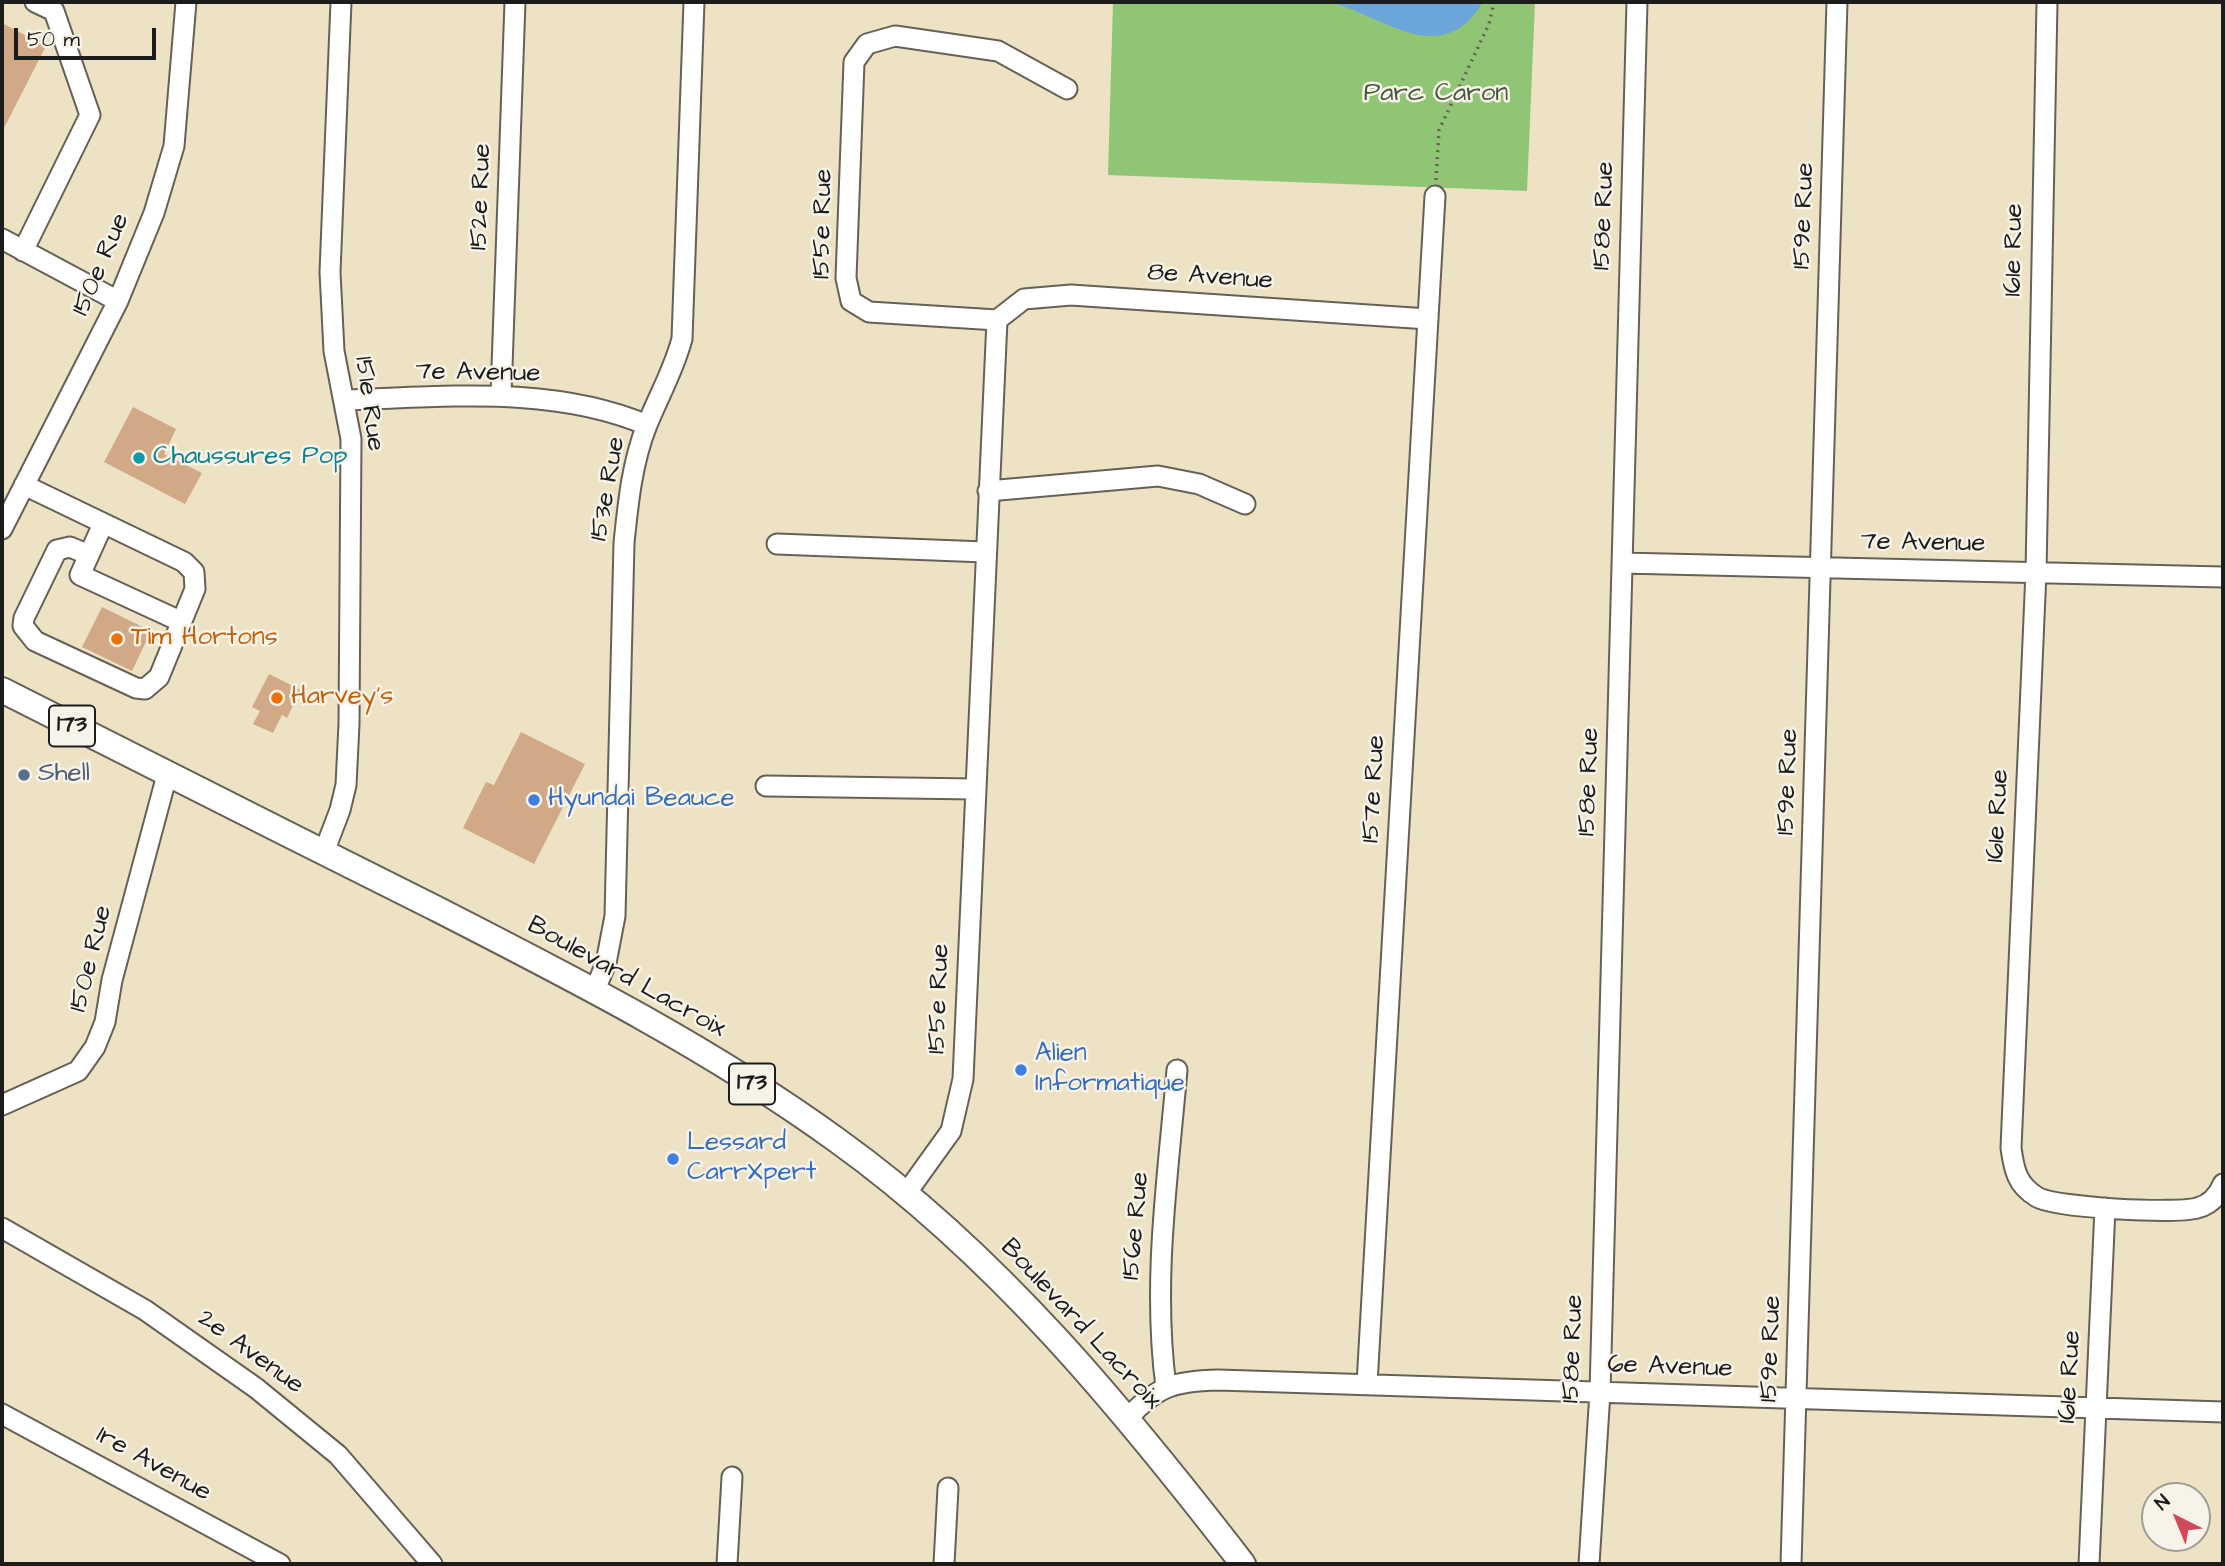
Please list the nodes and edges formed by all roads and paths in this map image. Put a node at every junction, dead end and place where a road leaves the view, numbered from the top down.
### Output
1 (35, 2) edge
2 (186, 2) edge
3 (341, 2) edge
4 (515, 2) edge
5 (694, 2) edge
6 (1494, 2) edge
7 (1637, 2) edge
8 (1837, 2) edge
9 (2047, 2) edge
10 (1067, 89) dead end
11 (1435, 196) joint
12 (2, 239) edge
13 (23, 251) junction
14 (118, 301) junction
15 (1428, 319) junction
16 (997, 320) junction
17 (501, 395) junction
18 (346, 400) junction
19 (647, 425) junction
20 (24, 485) junction
21 (988, 491) junction
22 (1245, 504) dead end
23 (103, 524) junction
24 (2, 529) edge
25 (777, 544) dead end
26 (985, 552) junction
27 (89, 555) junction
28 (1622, 563) junction
29 (1822, 568) junction
30 (2036, 572) junction
31 (2223, 577) edge
32 (182, 622) junction
33 (2, 690) edge
34 (167, 775) junction
35 (766, 786) dead end
36 (975, 789) junction
37 (324, 852) junction
38 (595, 990) junction
39 (1177, 1070) dead end
40 (2, 1105) edge
41 (2223, 1184) edge
42 (905, 1195) junction
43 (2105, 1208) junction
44 (2, 1228) edge
45 (1367, 1384) junction
46 (1166, 1387) junction
47 (1600, 1392) junction
48 (1797, 1398) junction
49 (2096, 1408) junction
50 (2223, 1412) edge
51 (2, 1414) edge
52 (1128, 1418) junction
53 (732, 1477) dead end
54 (948, 1488) dead end
55 (280, 1564) edge
56 (432, 1564) edge
57 (727, 1564) edge
58 (944, 1564) edge
59 (1241, 1564) edge
60 (1589, 1564) edge
61 (1791, 1564) edge
62 (2088, 1564) edge

1 - 13 street
2 - 14 street, 150e Rue
3 - 18 street, 151e Rue
4 - 17 street, 152e Rue
5 - 19 street, 153e Rue
6 - 11 path
7 - 28 street, 158e Rue
8 - 29 street, 159e Rue
9 - 30 street, 161e Rue
10 - 16 street, 155e Rue
11 - 15 street, 157e Rue
12 - 13 street
13 - 14 street
14 - 20 street, 150e Rue
15 - 16 street, 8e Avenue
15 - 45 street, 157e Rue
16 - 21 street, 155e Rue
17 - 18 street, 7e Avenue
17 - 19 street, 7e Avenue
18 - 37 street, 151e Rue
19 - 38 street, 153e Rue
20 - 23 street
20 - 24 street, 150e Rue
21 - 22 street
21 - 26 street, 155e Rue
23 - 27 street
23 - 32 street
25 - 26 street
26 - 36 street, 155e Rue
27 - 32 street
27 - 32 street
28 - 29 street, 7e Avenue
28 - 47 street, 158e Rue
29 - 30 street, 7e Avenue
29 - 48 street, 159e Rue
30 - 31 street, 7e Avenue
30 - 43 street, 161e Rue
33 - 34 main road, Boulevard Lacroix / 173
34 - 37 main road, Boulevard Lacroix / 173
34 - 40 street, 150e Rue
35 - 36 street
36 - 42 street, 155e Rue
37 - 38 main road, Boulevard Lacroix / 173
38 - 42 main road, Boulevard Lacroix / 173
39 - 46 street, 156e Rue
41 - 43 street
42 - 52 main road, Boulevard Lacroix / 173
43 - 49 street, 161e Rue
44 - 56 street, 2e Avenue
45 - 46 street, 6e Avenue
45 - 47 street, 6e Avenue
46 - 52 street, 6e Avenue
47 - 48 street, 6e Avenue
47 - 60 street, 158e Rue
48 - 49 street, 6e Avenue
48 - 61 street, 159e Rue
49 - 50 street, 6e Avenue
49 - 62 street, 161e Rue
51 - 55 street, 1re Avenue
52 - 59 main road, Boulevard Lacroix / 173
53 - 57 street
54 - 58 street

